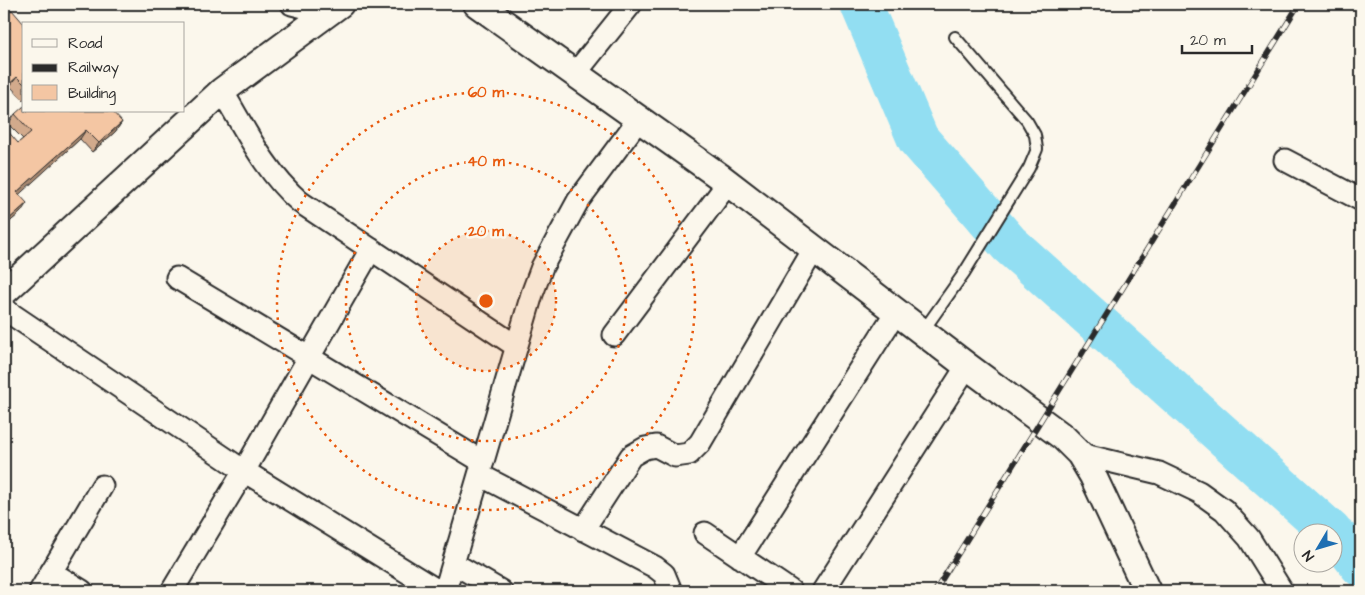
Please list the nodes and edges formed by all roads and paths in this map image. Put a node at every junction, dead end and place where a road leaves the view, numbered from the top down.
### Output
1 (292, 4) edge
2 (477, 4) edge
3 (631, 4) edge
4 (334, 8) edge
5 (955, 37) dead end
6 (575, 74) junction
7 (222, 91) junction
8 (639, 119) junction
9 (1285, 160) dead end
10 (728, 183) junction
11 (1361, 200) edge
12 (814, 249) junction
13 (371, 250) junction
14 (177, 278) dead end
15 (4, 292) edge
16 (4, 309) edge
17 (896, 312) junction
18 (922, 332) junction
19 (614, 335) dead end
20 (516, 346) junction
21 (308, 357) junction
22 (967, 366) junction
23 (1080, 454) junction
24 (482, 469) junction
25 (244, 471) junction
26 (102, 486) dead end
27 (583, 530) junction
28 (705, 533) dead end
29 (740, 557) junction
30 (453, 563) junction
31 (51, 572) junction
32 (40, 591) edge
33 (82, 591) edge
34 (172, 591) edge
35 (438, 591) edge
36 (445, 591) edge
37 (501, 591) edge
38 (672, 591) edge
39 (791, 591) edge
40 (823, 591) edge
41 (1147, 591) edge
42 (1282, 591) edge

1 - 4 street
2 - 6 street
3 - 6 street
4 - 7 street
5 - 18 lane
6 - 8 street
7 - 13 street
7 - 15 street
8 - 10 street
8 - 20 street
9 - 11 street
10 - 12 street
10 - 19 street
12 - 17 street
12 - 27 street
13 - 20 street
13 - 21 street
14 - 21 street
16 - 25 street
17 - 18 street
17 - 29 street
18 - 22 street
20 - 24 street
21 - 24 street
21 - 25 street
22 - 23 street
22 - 40 street
23 - 41 street
23 - 42 street
24 - 27 street
24 - 30 street
25 - 34 street
25 - 35 street
26 - 31 street
27 - 38 street
28 - 29 street
29 - 39 street
30 - 36 street
30 - 37 street
31 - 32 street
31 - 33 street

